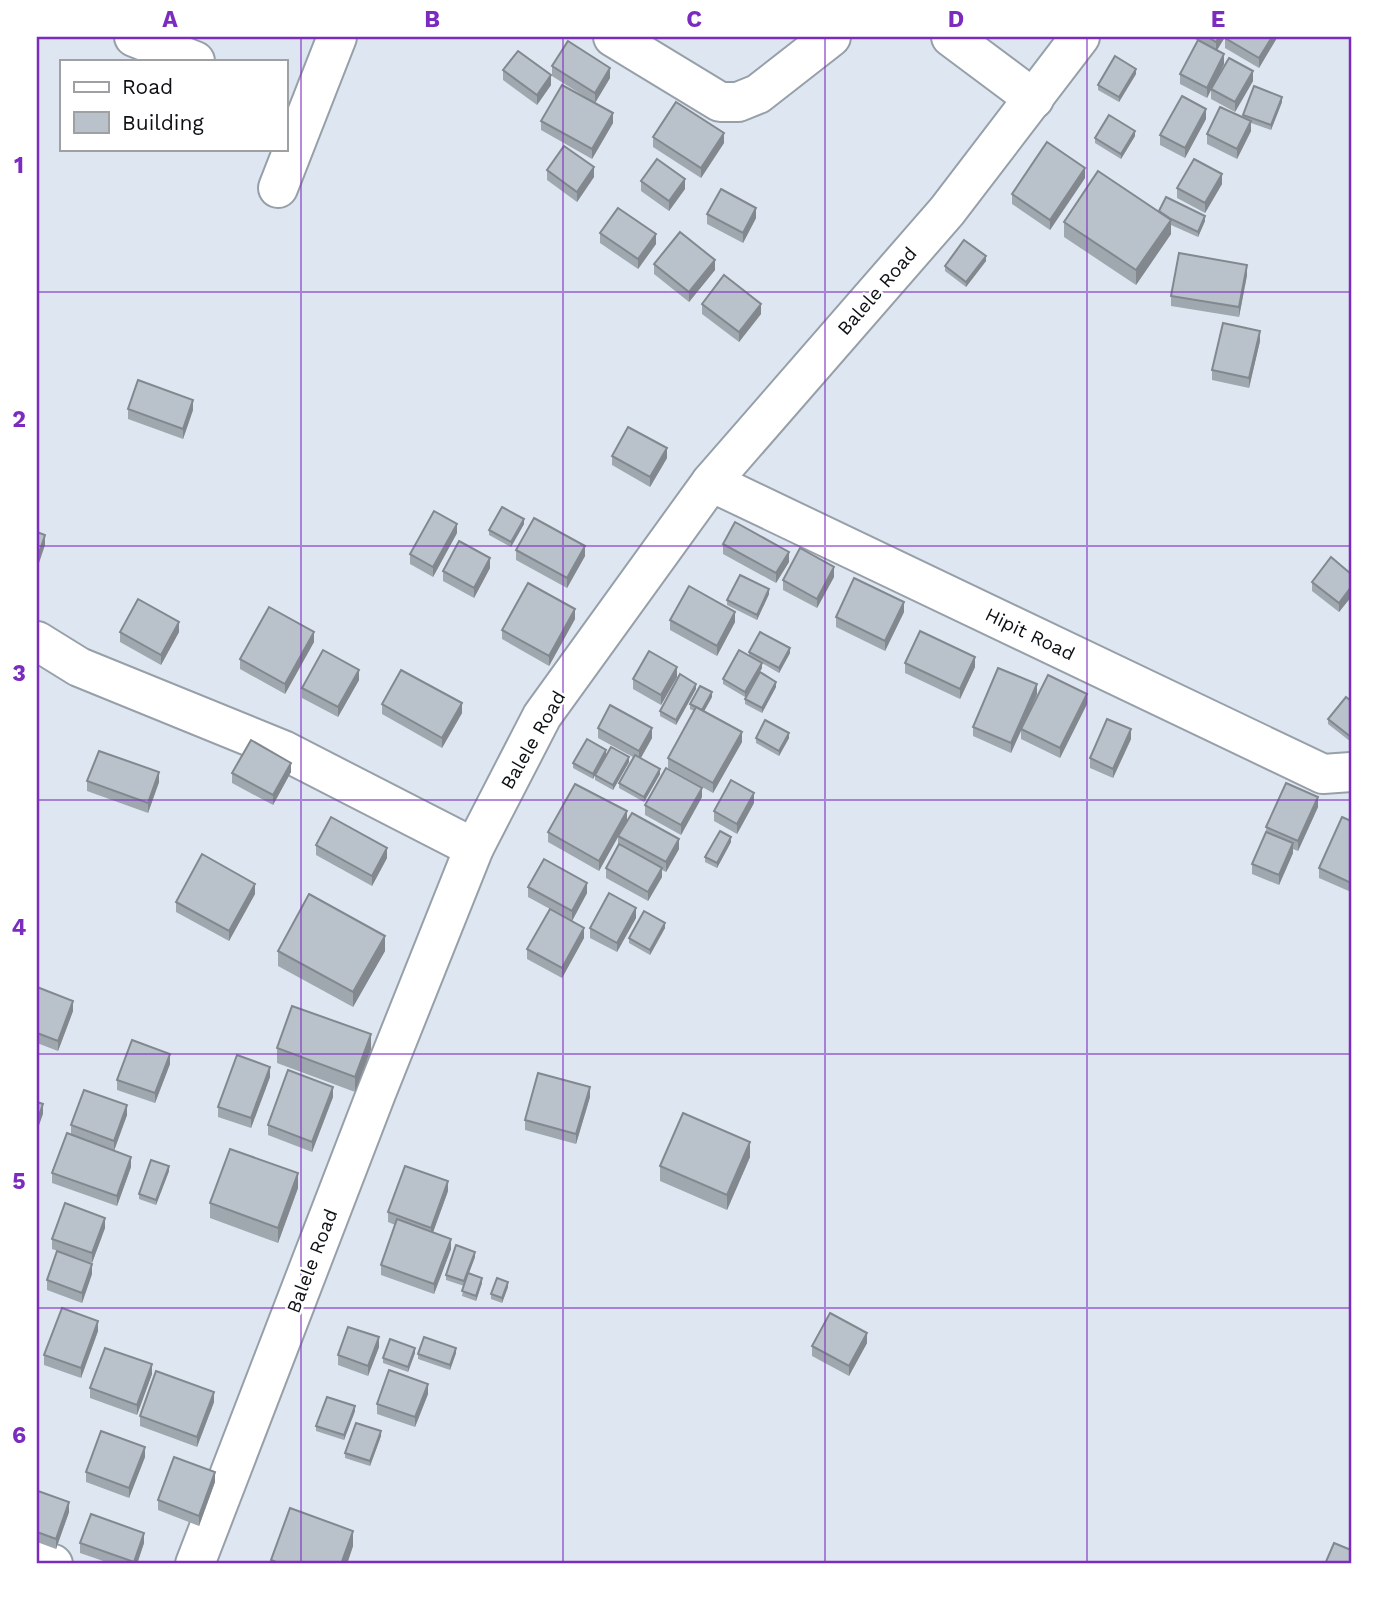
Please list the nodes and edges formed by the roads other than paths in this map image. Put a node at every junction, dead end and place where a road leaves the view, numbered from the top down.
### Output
1 (134, 37) edge
2 (337, 37) edge
3 (613, 37) edge
4 (831, 37) edge
5 (951, 37) edge
6 (1080, 37) edge
7 (192, 60) edge
8 (1034, 99) junction
9 (297, 102) edge
10 (287, 147) edge
11 (286, 150) edge
12 (278, 188) dead end
13 (711, 482) junction
14 (37, 641) edge
15 (1351, 772) edge
16 (474, 848) junction
17 (37, 1559) edge
18 (54, 1564) edge
19 (195, 1564) edge

1 - 7 street
2 - 9 street
3 - 4 street
5 - 8 street
6 - 8 street, Balele Road
8 - 13 street, Balele Road
9 - 10 street
11 - 12 street
13 - 15 street, Hipit Road
13 - 16 street, Balele Road
14 - 16 street
16 - 19 street, Balele Road
17 - 18 street

